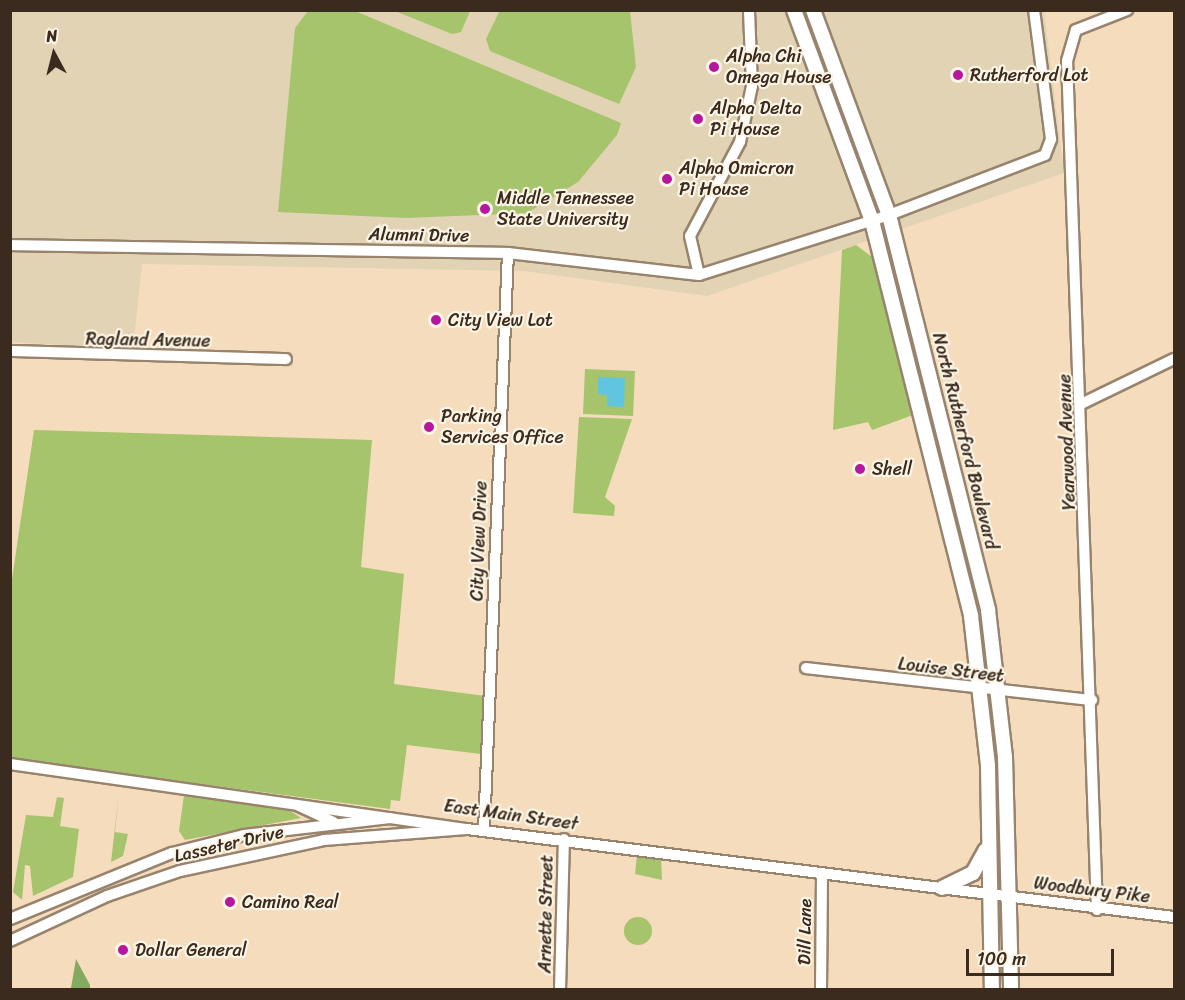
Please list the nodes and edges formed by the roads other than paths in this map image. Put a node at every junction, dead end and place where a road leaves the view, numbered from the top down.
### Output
1 (748, 10) edge
2 (794, 10) edge
3 (813, 10) edge
4 (1034, 10) edge
5 (1127, 10) edge
6 (889, 215) junction
7 (872, 221) junction
8 (10, 244) edge
9 (508, 253) junction
10 (699, 275) junction
11 (10, 351) edge
12 (286, 359) dead end
13 (1174, 359) edge
14 (1083, 404) junction
15 (806, 668) dead end
16 (981, 691) junction
17 (1001, 693) junction
18 (1092, 700) junction
19 (10, 764) edge
20 (292, 803) junction
21 (394, 817) junction
22 (337, 823) junction
23 (467, 829) junction
24 (484, 830) junction
25 (341, 838) junction
26 (564, 839) junction
27 (988, 846) junction
28 (822, 874) junction
29 (942, 888) junction
30 (988, 894) junction
31 (1006, 895) junction
32 (1097, 910) junction
33 (1174, 916) edge
34 (10, 919) edge
35 (10, 941) edge
36 (560, 990) edge
37 (821, 990) edge
38 (992, 990) edge
39 (1011, 990) edge

1 - 10 street
2 - 7 main road, North Rutherford Boulevard
3 - 6 main road, North Rutherford Boulevard
4 - 6 street, Alumni Drive
5 - 14 street, Yearwood Avenue
6 - 7 street, Alumni Drive
6 - 17 main road, North Rutherford Boulevard
7 - 10 street, Alumni Drive
7 - 16 main road, North Rutherford Boulevard
8 - 9 street, Alumni Drive
9 - 10 street, Alumni Drive
9 - 24 street, City View Drive
11 - 12 street, Ragland Avenue
13 - 14 street
14 - 18 street, Yearwood Avenue
15 - 16 street, Louise Street
16 - 17 street, Louise Street
16 - 27 main road, North Rutherford Boulevard
17 - 18 street, Louise Street
17 - 31 main road, North Rutherford Boulevard
18 - 32 street, Yearwood Avenue
19 - 20 street, East Main Street
20 - 21 street, East Main Street
20 - 22 street
21 - 22 street, Lasseter Drive
21 - 23 street, East Main Street
22 - 25 street
22 - 34 street, Lasseter Drive
23 - 24 street, East Main Street
23 - 25 street, Lasseter Drive
24 - 26 street, East Main Street
25 - 35 street, Lasseter Drive
26 - 28 street, East Main Street
26 - 36 street, Arnette Street
27 - 29 main road
27 - 30 main road, North Rutherford Boulevard
28 - 29 street, East Main Street
28 - 37 street, Dill Lane
29 - 30 street, East Main Street
30 - 31 street, East Main Street
30 - 38 main road, North Rutherford Boulevard
31 - 32 street, Woodbury Pike
31 - 39 main road, North Rutherford Boulevard
32 - 33 street, Woodbury Pike

